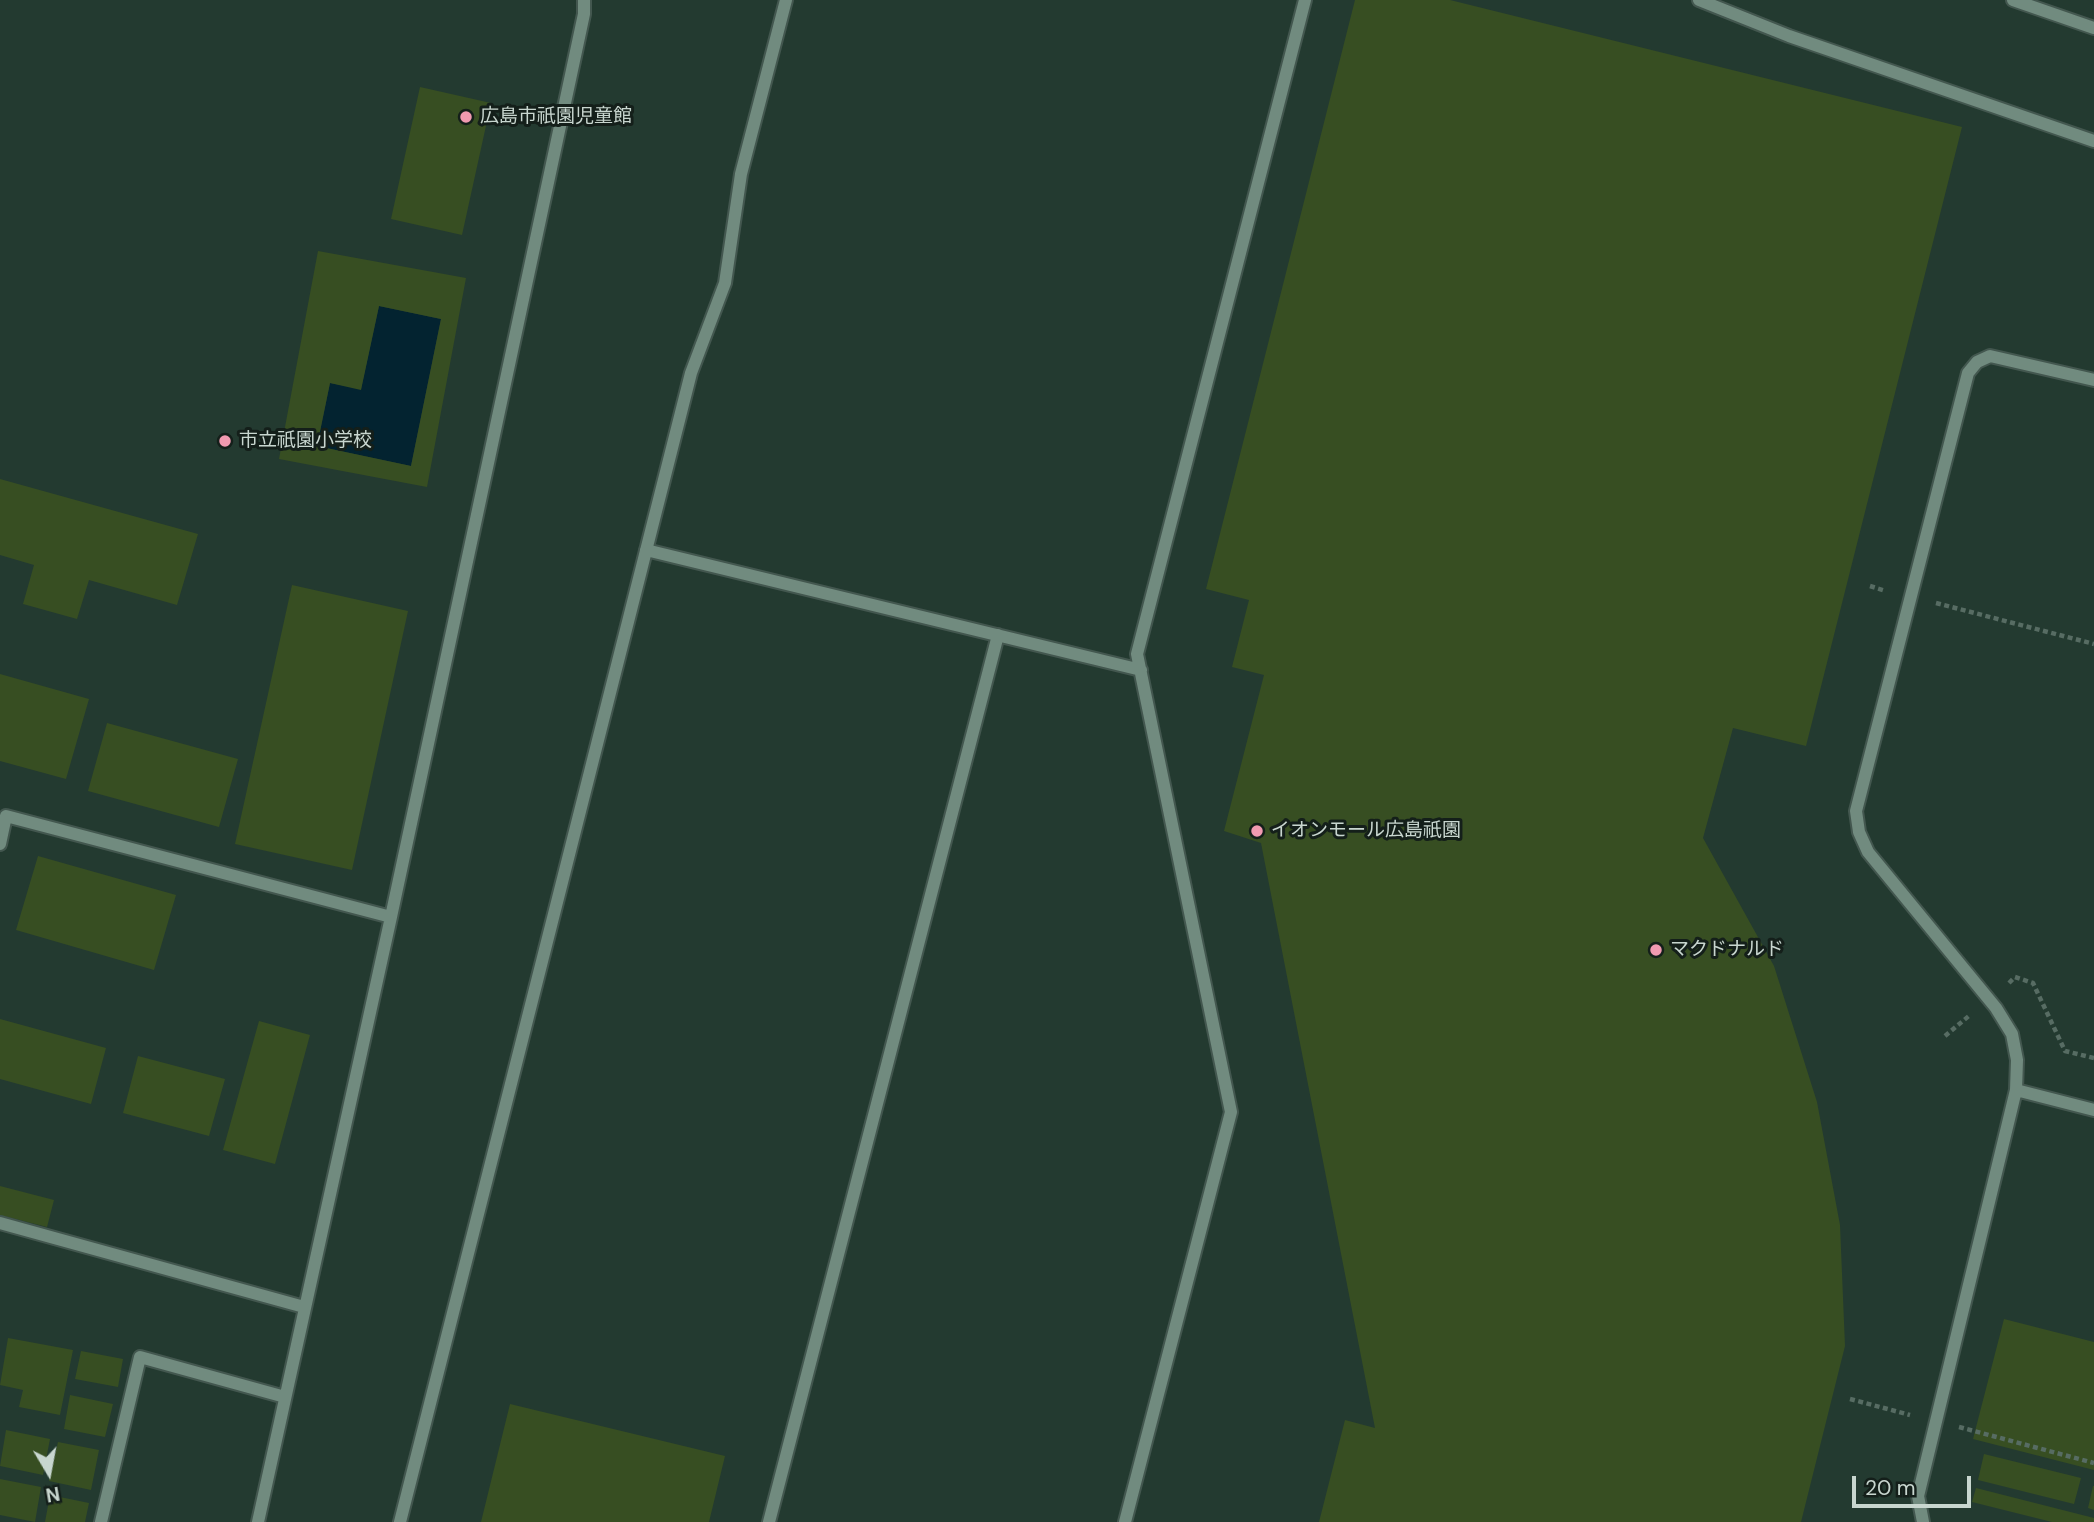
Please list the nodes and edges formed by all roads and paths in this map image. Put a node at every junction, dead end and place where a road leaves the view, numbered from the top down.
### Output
1 (584, 0) edge
2 (786, 0) edge
3 (1305, 0) edge
4 (1699, 0) edge
5 (2013, 0) edge
6 (2094, 28) edge
7 (2094, 141) edge
8 (2094, 380) edge
9 (646, 550) junction
10 (1870, 586) dead end
11 (1911, 597) junction
12 (998, 635) junction
13 (2094, 644) edge
14 (1141, 670) junction
15 (0, 844) edge
16 (391, 917) junction
17 (2016, 1090) junction
18 (2094, 1110) edge
19 (0, 1223) edge
20 (304, 1307) junction
21 (285, 1398) junction
22 (1850, 1399) dead end
23 (1936, 1421) junction
24 (2094, 1463) edge
25 (101, 1522) edge
26 (258, 1522) edge
27 (400, 1522) edge
28 (769, 1522) edge
29 (1125, 1522) edge
30 (1923, 1522) edge

1 - 16 street
2 - 9 street
3 - 14 street
4 - 7 street
5 - 6 street
8 - 11 street
9 - 12 street
9 - 27 street
10 - 11 path
11 - 13 path
11 - 17 street
12 - 14 street
12 - 28 street
14 - 29 street
15 - 16 street
16 - 20 street
17 - 18 street
17 - 23 street
19 - 20 street
20 - 21 street
21 - 25 street
21 - 26 street
22 - 23 path
23 - 24 path
23 - 30 street

